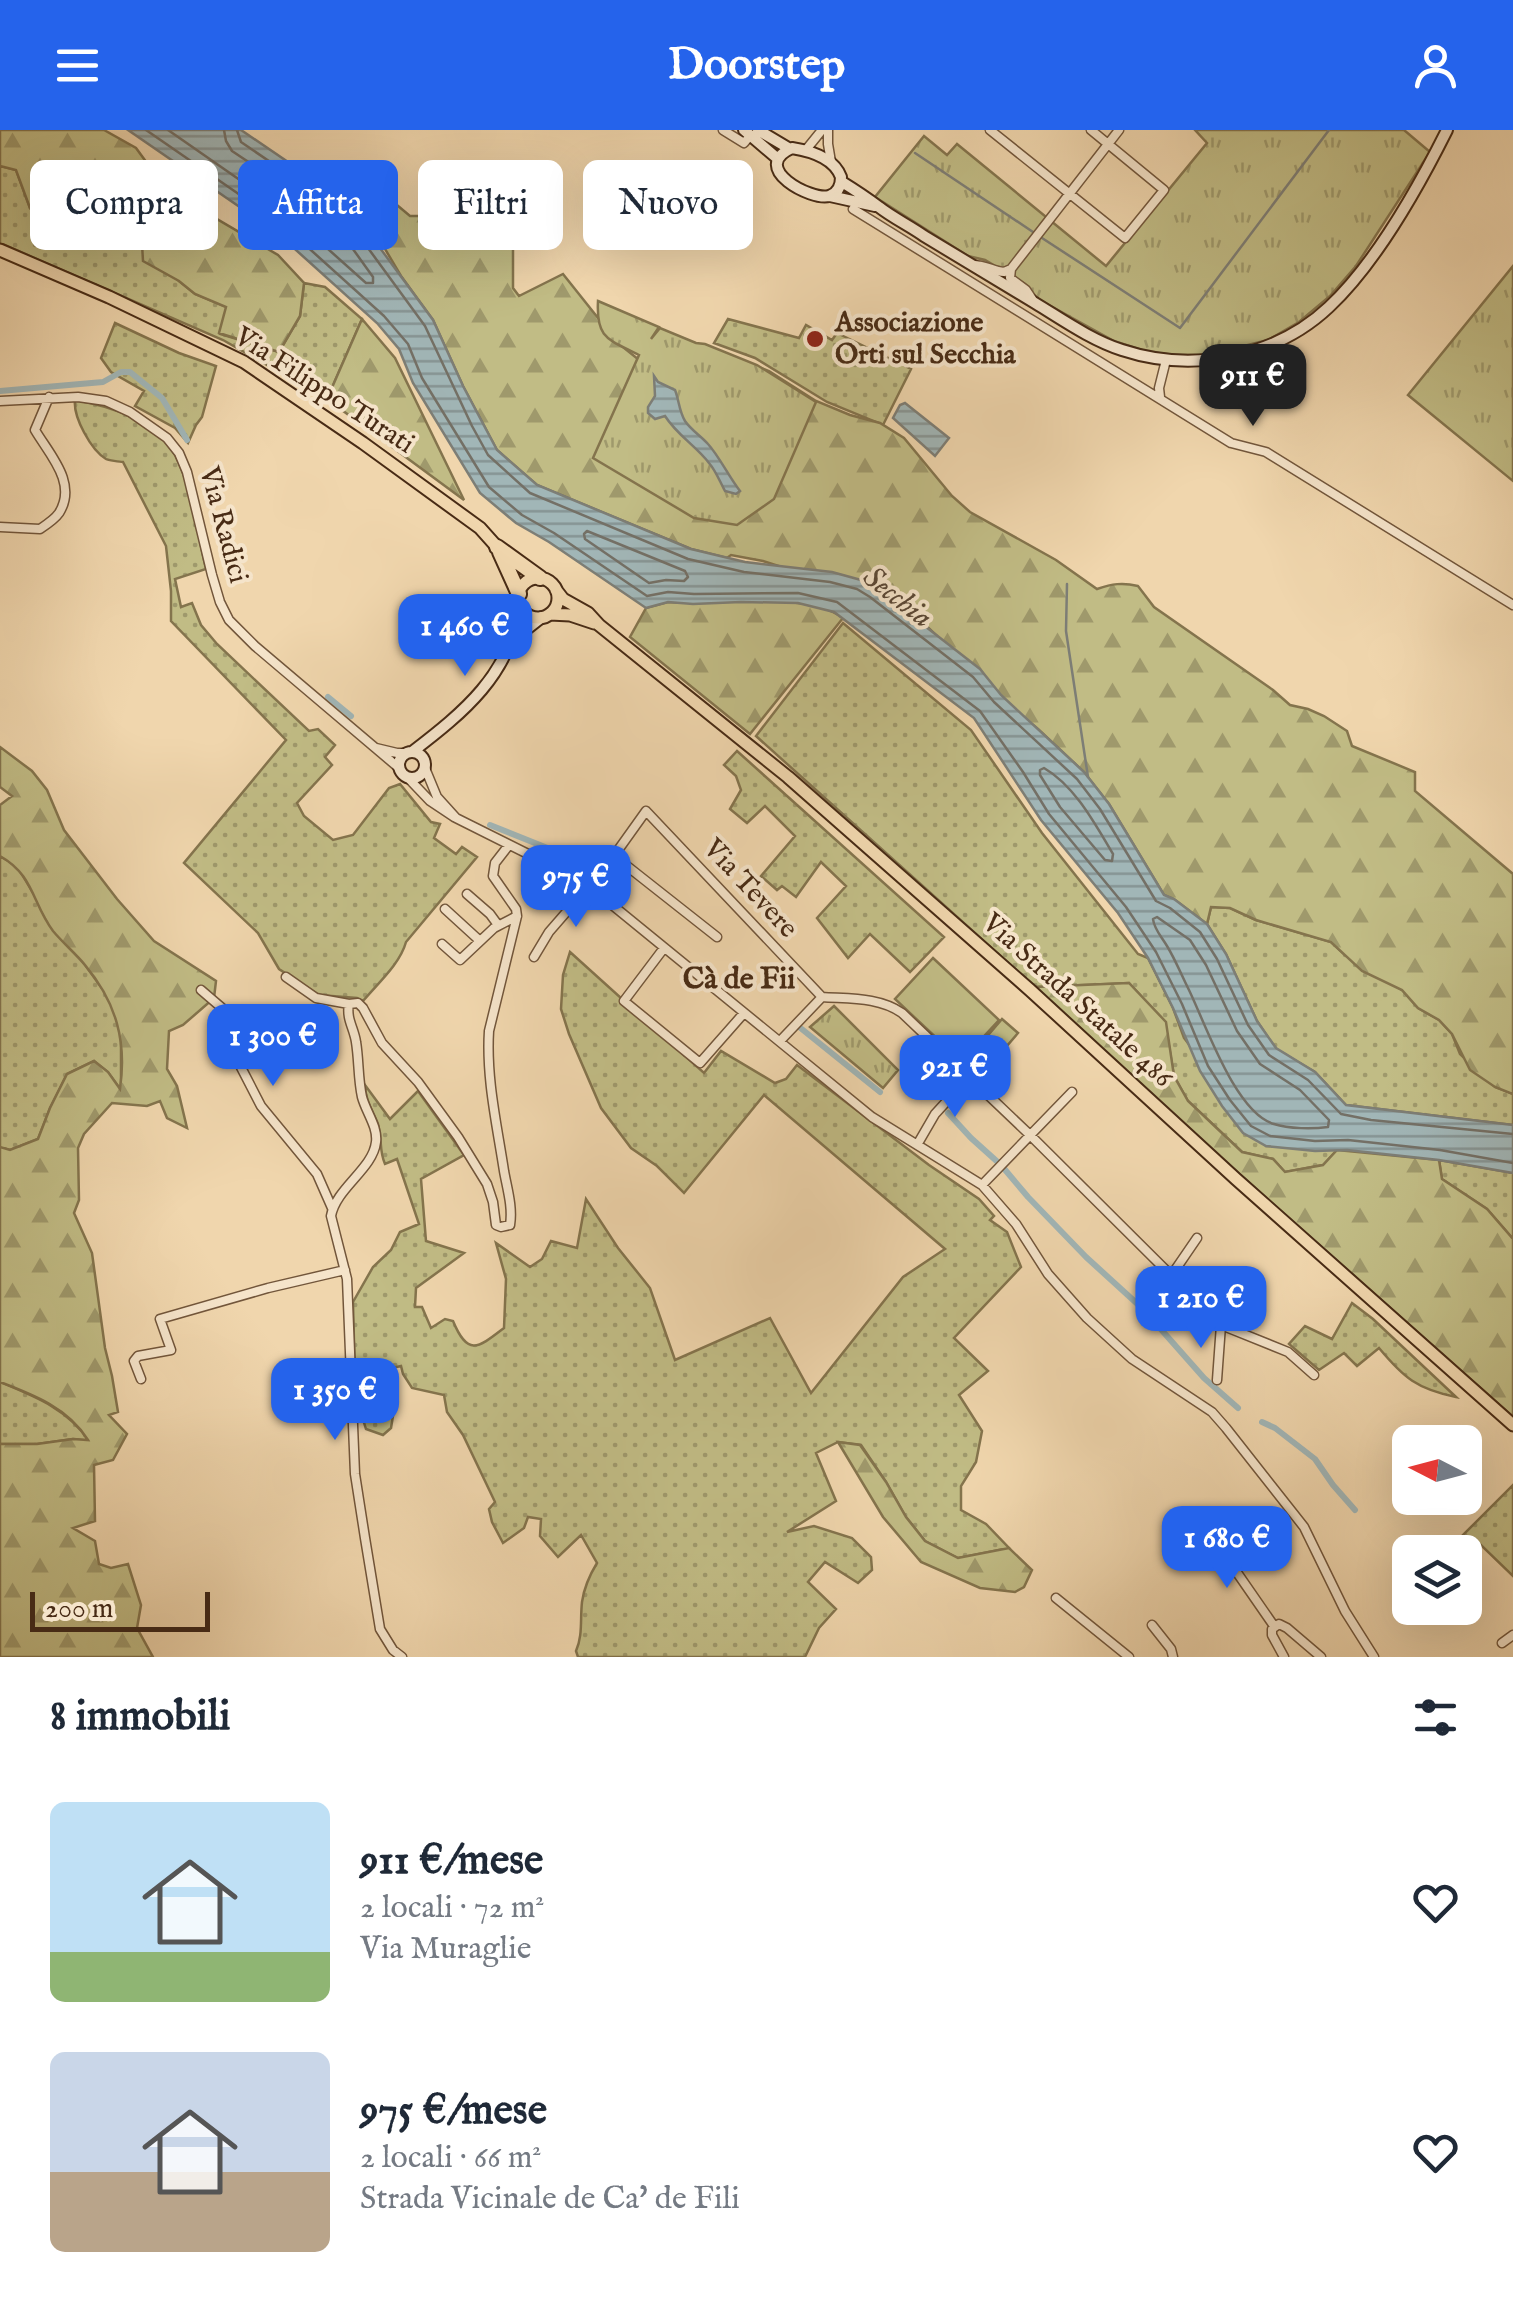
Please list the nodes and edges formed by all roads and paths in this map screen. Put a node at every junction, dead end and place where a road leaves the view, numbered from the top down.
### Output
1 (723, 130) edge
2 (825, 130) edge
3 (990, 130) edge
4 (1091, 130) edge
5 (1119, 130) edge
6 (1446, 130) edge
7 (751, 132) edge
8 (1108, 144) junction
9 (790, 149) junction
10 (806, 151) junction
11 (778, 159) junction
12 (831, 162) junction
13 (842, 182) junction
14 (1070, 193) junction
15 (830, 196) junction
16 (876, 206) junction
17 (853, 209) dead end
18 (0, 250) edge
19 (972, 265) junction
20 (1010, 268) junction
21 (1033, 302) junction
22 (1166, 360) junction
23 (49, 397) junction
24 (1160, 398) junction
25 (0, 402) edge
26 (0, 527) edge
27 (497, 546) junction
28 (540, 578) junction
29 (556, 590) junction
30 (519, 600) junction
31 (1513, 605) edge
32 (546, 616) junction
33 (599, 625) junction
34 (514, 639) junction
35 (436, 734) junction
36 (376, 748) junction
37 (409, 752) junction
38 (425, 765) junction
39 (399, 768) junction
40 (410, 778) junction
41 (456, 818) junction
42 (509, 845) junction
43 (613, 856) junction
44 (590, 887) junction
45 (467, 894) dead end
46 (445, 909) dead end
47 (518, 916) junction
48 (498, 925) junction
49 (717, 936) dead end
50 (480, 941) junction
51 (442, 944) dead end
52 (664, 948) junction
53 (534, 957) dead end
54 (286, 977) dead end
55 (201, 990) dead end
56 (822, 997) junction
57 (349, 1004) junction
58 (744, 1014) junction
59 (780, 1041) junction
60 (969, 1077) junction
61 (1072, 1092) dead end
62 (1030, 1136) junction
63 (917, 1145) junction
64 (982, 1185) junction
65 (332, 1208) junction
66 (1196, 1238) dead end
67 (345, 1270) junction
68 (1171, 1276) junction
69 (1221, 1325) junction
70 (1314, 1375) dead end
71 (141, 1379) dead end
72 (1217, 1380) dead end
73 (1513, 1424) edge
74 (1211, 1535) dead end
75 (1056, 1598) dead end
76 (1152, 1624) dead end
77 (1274, 1626) junction
78 (1513, 1635) edge
79 (1502, 1643) dead end
80 (402, 1657) edge
81 (1128, 1657) edge
82 (1172, 1657) edge
83 (1284, 1657) edge
84 (1321, 1657) edge
85 (1374, 1657) edge

1 - 7 street
2 - 10 street
2 - 12 street
3 - 14 street
4 - 8 street
5 - 8 street
6 - 22 main road
7 - 9 main road
7 - 11 main road
8 - 14 street
8 - 14 street
9 - 10 main road
9 - 11 main road
10 - 12 main road
11 - 15 main road
12 - 13 main road
13 - 15 main road
13 - 16 main road
14 - 20 street
15 - 16 main road
16 - 19 main road
17 - 24 street
18 - 27 main road, Via Filippo Turati
19 - 20 street
19 - 21 main road
20 - 21 street
21 - 22 main road
22 - 24 street
23 - 25 street, Via Radici
23 - 26 street
23 - 36 street, Via Radici
24 - 31 street
27 - 28 highway
27 - 30 highway
28 - 29 main road
28 - 30 main road
29 - 32 main road
29 - 33 main road, Via Strada Statale 486
30 - 32 main road
30 - 34 main road
32 - 33 main road
32 - 34 main road
33 - 73 main road, Via Strada Statale 486
34 - 35 main road
35 - 37 main road
35 - 38 main road
36 - 37 street
36 - 39 street, Via Radici
37 - 38 main road
37 - 39 main road
38 - 40 main road
38 - 41 street
39 - 40 main road
40 - 41 street
41 - 42 street
42 - 44 street
42 - 47 street
43 - 44 street
43 - 49 street
43 - 56 street, Via Tevere
44 - 52 street
44 - 53 street
45 - 48 street
46 - 50 street
47 - 48 street
47 - 57 street
48 - 50 street
50 - 51 street
52 - 58 street
52 - 58 street
54 - 57 street
55 - 65 street
56 - 59 street
56 - 60 street
57 - 65 street
58 - 59 street
59 - 63 street
60 - 62 street
60 - 63 street
61 - 62 street
62 - 64 street
62 - 68 street
63 - 64 street
64 - 85 street
65 - 67 street
66 - 68 street
67 - 71 street
67 - 80 street
68 - 69 street
69 - 70 street
69 - 72 street
74 - 77 street
75 - 81 street
76 - 82 street
77 - 83 street
77 - 84 street
78 - 79 street

